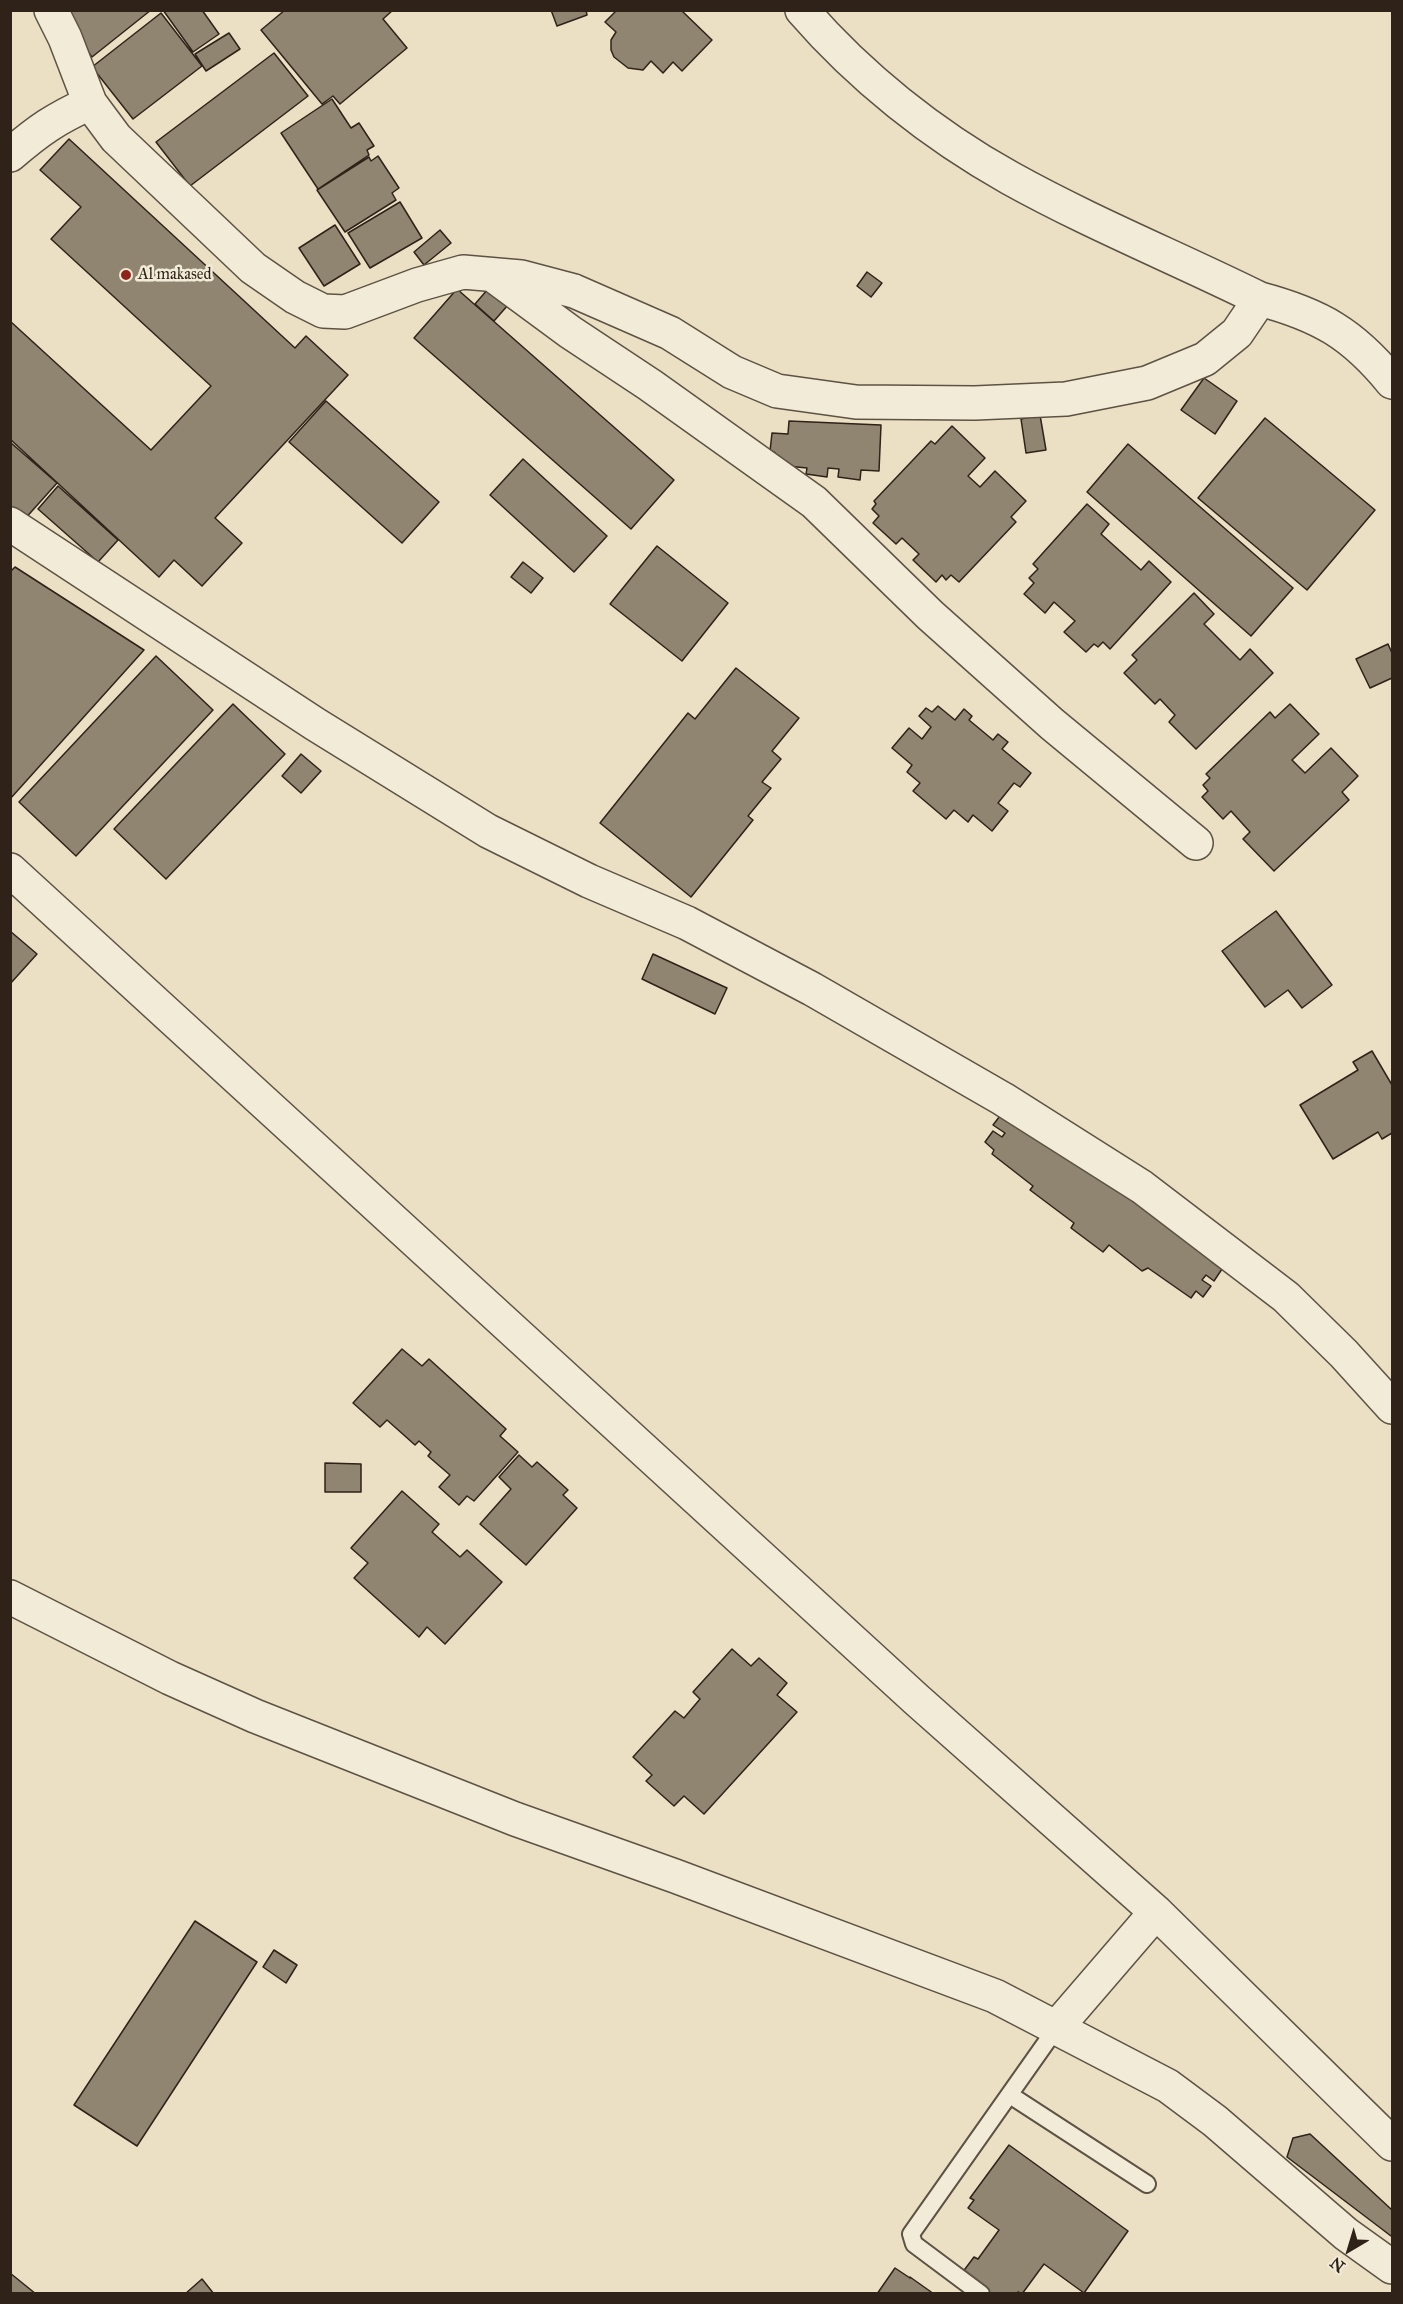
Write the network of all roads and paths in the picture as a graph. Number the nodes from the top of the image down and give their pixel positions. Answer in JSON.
{"nodes":[{"id":1,"x":51,"y":10,"type":"edge"},
{"id":2,"x":802,"y":10,"type":"edge"},
{"id":3,"x":90,"y":103,"type":"junction"},
{"id":4,"x":10,"y":155,"type":"edge"},
{"id":5,"x":493,"y":275,"type":"junction"},
{"id":6,"x":1260,"y":299,"type":"junction"},
{"id":7,"x":1392,"y":382,"type":"edge"},
{"id":8,"x":10,"y":524,"type":"edge"},
{"id":9,"x":1196,"y":843,"type":"dead end"},
{"id":10,"x":10,"y":870,"type":"edge"},
{"id":11,"x":1392,"y":1407,"type":"edge"},
{"id":12,"x":10,"y":1597,"type":"edge"},
{"id":13,"x":1156,"y":1912,"type":"junction"},
{"id":14,"x":1057,"y":2027,"type":"junction"},
{"id":15,"x":1010,"y":2095,"type":"junction"},
{"id":16,"x":1392,"y":2144,"type":"edge"},
{"id":17,"x":1147,"y":2184,"type":"dead end"},
{"id":18,"x":1392,"y":2267,"type":"edge"},
{"id":19,"x":981,"y":2294,"type":"edge"}],
"edges":[{"from":1,"to":3,"type":"street"},
{"from":2,"to":6,"type":"street"},
{"from":3,"to":4,"type":"street"},
{"from":3,"to":5,"type":"street"},
{"from":5,"to":6,"type":"street"},
{"from":5,"to":9,"type":"street"},
{"from":6,"to":7,"type":"street"},
{"from":8,"to":11,"type":"street"},
{"from":10,"to":13,"type":"street"},
{"from":12,"to":14,"type":"street"},
{"from":13,"to":14,"type":"street"},
{"from":13,"to":16,"type":"street"},
{"from":14,"to":15,"type":"lane"},
{"from":14,"to":18,"type":"street"},
{"from":15,"to":17,"type":"lane"},
{"from":15,"to":19,"type":"lane"}]}
